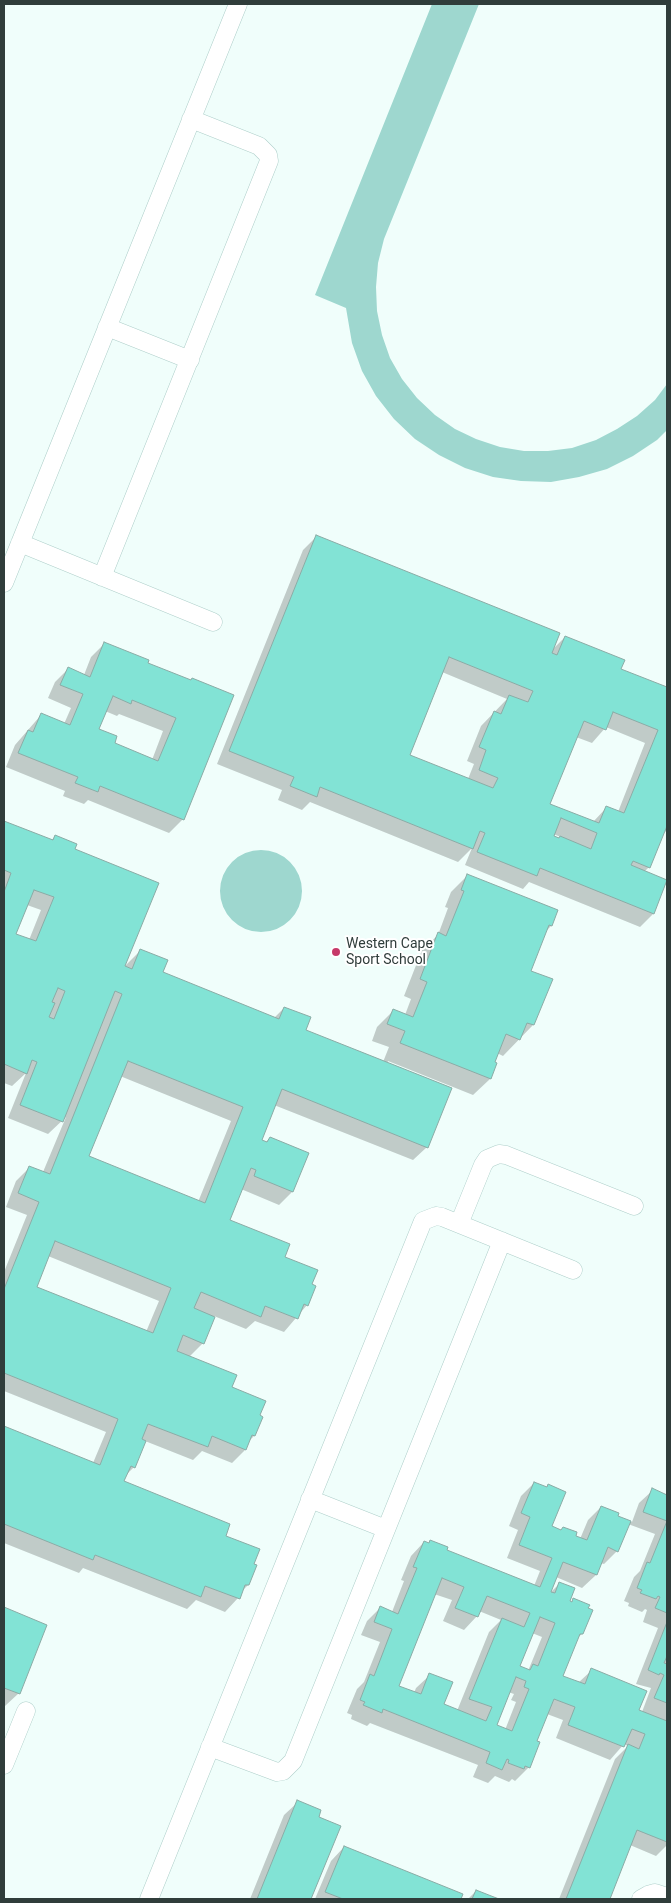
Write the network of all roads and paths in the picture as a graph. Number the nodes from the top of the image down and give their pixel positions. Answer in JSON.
{"nodes":[{"id":1,"x":238,"y":4,"type":"edge"},
{"id":2,"x":191,"y":119,"type":"junction"},
{"id":3,"x":107,"y":327,"type":"junction"},
{"id":4,"x":190,"y":360,"type":"junction"},
{"id":5,"x":20,"y":543,"type":"junction"},
{"id":6,"x":102,"y":577,"type":"junction"},
{"id":7,"x":4,"y":583,"type":"edge"},
{"id":8,"x":213,"y":622,"type":"dead end"},
{"id":9,"x":634,"y":1206,"type":"dead end"},
{"id":10,"x":459,"y":1224,"type":"junction"},
{"id":11,"x":502,"y":1241,"type":"junction"},
{"id":12,"x":573,"y":1270,"type":"dead end"},
{"id":13,"x":310,"y":1499,"type":"junction"},
{"id":14,"x":386,"y":1529,"type":"junction"},
{"id":15,"x":26,"y":1711,"type":"dead end"},
{"id":16,"x":210,"y":1747,"type":"junction"},
{"id":17,"x":4,"y":1765,"type":"edge"},
{"id":18,"x":667,"y":1897,"type":"edge"},
{"id":19,"x":149,"y":1899,"type":"edge"},
{"id":20,"x":642,"y":1899,"type":"edge"}],
"edges":[{"from":1,"to":2,"type":"lane"},
{"from":2,"to":3,"type":"lane"},
{"from":2,"to":4,"type":"lane"},
{"from":3,"to":4,"type":"lane"},
{"from":3,"to":5,"type":"lane"},
{"from":4,"to":6,"type":"lane"},
{"from":5,"to":6,"type":"lane"},
{"from":5,"to":7,"type":"lane"},
{"from":6,"to":8,"type":"lane"},
{"from":9,"to":10,"type":"lane"},
{"from":10,"to":11,"type":"lane"},
{"from":10,"to":13,"type":"lane"},
{"from":11,"to":12,"type":"lane"},
{"from":11,"to":14,"type":"lane"},
{"from":13,"to":14,"type":"lane"},
{"from":13,"to":16,"type":"lane"},
{"from":14,"to":16,"type":"lane"},
{"from":15,"to":17,"type":"lane"},
{"from":16,"to":19,"type":"lane"},
{"from":18,"to":20,"type":"lane"}]}
